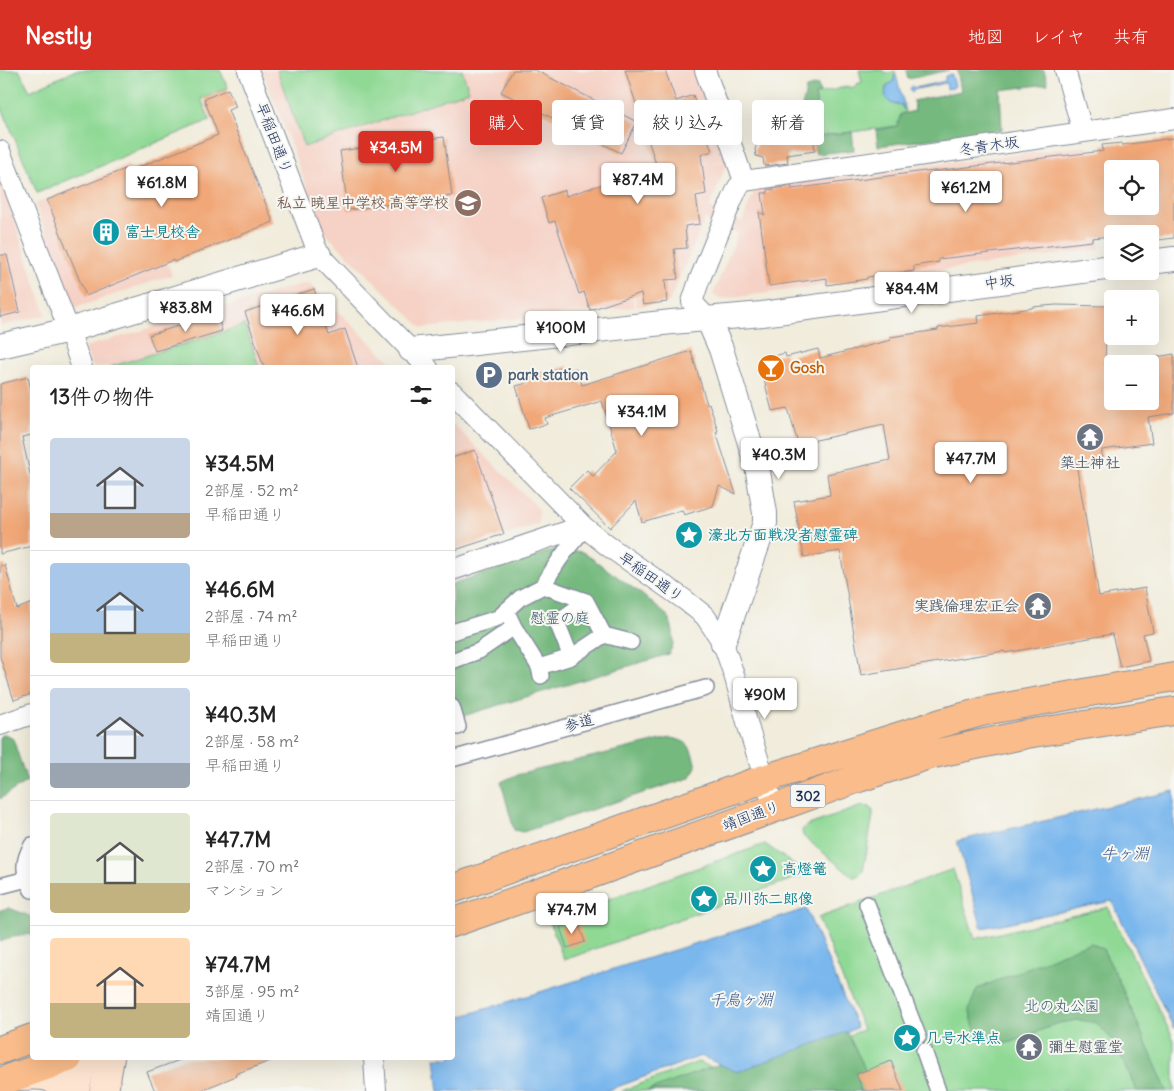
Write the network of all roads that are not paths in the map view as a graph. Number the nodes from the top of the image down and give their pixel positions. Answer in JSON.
{"nodes":[{"id":1,"x":248,"y":70,"type":"edge"},
{"id":2,"x":706,"y":70,"type":"edge"},
{"id":3,"x":1065,"y":70,"type":"edge"},
{"id":4,"x":1174,"y":119,"type":"edge"},
{"id":5,"x":1083,"y":132,"type":"junction"},
{"id":6,"x":0,"y":151,"type":"edge"},
{"id":7,"x":744,"y":181,"type":"junction"},
{"id":8,"x":319,"y":256,"type":"junction"},
{"id":9,"x":1174,"y":258,"type":"edge"},
{"id":10,"x":1159,"y":260,"type":"edge"},
{"id":11,"x":1104,"y":268,"type":"edge"},
{"id":12,"x":708,"y":319,"type":"junction"},
{"id":13,"x":69,"y":330,"type":"junction"},
{"id":14,"x":0,"y":346,"type":"edge"},
{"id":15,"x":411,"y":350,"type":"junction"},
{"id":16,"x":81,"y":365,"type":"edge"},
{"id":17,"x":425,"y":365,"type":"edge"},
{"id":18,"x":455,"y":395,"type":"edge"},
{"id":19,"x":585,"y":527,"type":"junction"},
{"id":20,"x":455,"y":569,"type":"edge"},
{"id":21,"x":543,"y":586,"type":"junction"},
{"id":22,"x":586,"y":601,"type":"junction"},
{"id":23,"x":506,"y":610,"type":"junction"},
{"id":24,"x":514,"y":627,"type":"junction"},
{"id":25,"x":455,"y":631,"type":"edge"},
{"id":26,"x":604,"y":635,"type":"junction"},
{"id":27,"x":631,"y":642,"type":"dead end"},
{"id":28,"x":723,"y":643,"type":"junction"},
{"id":29,"x":571,"y":657,"type":"junction"},
{"id":30,"x":455,"y":660,"type":"edge"},
{"id":31,"x":1174,"y":677,"type":"edge"},
{"id":32,"x":706,"y":688,"type":"dead end"},
{"id":33,"x":1174,"y":711,"type":"edge"},
{"id":34,"x":30,"y":715,"type":"edge"},
{"id":35,"x":455,"y":716,"type":"edge"},
{"id":36,"x":0,"y":725,"type":"edge"},
{"id":37,"x":458,"y":726,"type":"dead end"},
{"id":38,"x":455,"y":758,"type":"edge"},
{"id":39,"x":764,"y":779,"type":"junction"},
{"id":40,"x":774,"y":808,"type":"junction"},
{"id":41,"x":30,"y":848,"type":"edge"},
{"id":42,"x":30,"y":884,"type":"edge"},
{"id":43,"x":0,"y":886,"type":"edge"},
{"id":44,"x":455,"y":888,"type":"edge"},
{"id":45,"x":867,"y":904,"type":"dead end"},
{"id":46,"x":455,"y":921,"type":"edge"},
{"id":47,"x":918,"y":1036,"type":"dead end"},
{"id":48,"x":30,"y":1039,"type":"edge"},
{"id":49,"x":0,"y":1050,"type":"edge"},
{"id":50,"x":924,"y":1051,"type":"dead end"},
{"id":51,"x":62,"y":1060,"type":"edge"},
{"id":52,"x":82,"y":1060,"type":"edge"},
{"id":53,"x":110,"y":1060,"type":"edge"},
{"id":54,"x":374,"y":1060,"type":"edge"},
{"id":55,"x":8,"y":1079,"type":"edge"},
{"id":56,"x":65,"y":1091,"type":"edge"},
{"id":57,"x":75,"y":1091,"type":"edge"},
{"id":58,"x":104,"y":1091,"type":"edge"},
{"id":59,"x":376,"y":1091,"type":"edge"},
{"id":60,"x":938,"y":1091,"type":"edge"}],
"edges":[{"from":1,"to":8,"type":"street","name":"早稲田通り"},
{"from":2,"to":7,"type":"street"},
{"from":3,"to":5,"type":"street"},
{"from":4,"to":5,"type":"street","name":"冬青木坂"},
{"from":5,"to":7,"type":"street","name":"冬青木坂"},
{"from":6,"to":13,"type":"street"},
{"from":7,"to":12,"type":"street"},
{"from":8,"to":13,"type":"street"},
{"from":8,"to":15,"type":"street","name":"早稲田通り"},
{"from":9,"to":10,"type":"street"},
{"from":11,"to":12,"type":"street","name":"中坂"},
{"from":12,"to":15,"type":"street","name":"中坂"},
{"from":12,"to":28,"type":"street"},
{"from":13,"to":14,"type":"street"},
{"from":13,"to":16,"type":"street"},
{"from":15,"to":17,"type":"street","name":"早稲田通り"},
{"from":18,"to":19,"type":"street","name":"早稲田通り"},
{"from":19,"to":20,"type":"street"},
{"from":19,"to":21,"type":"street"},
{"from":19,"to":28,"type":"street","name":"早稲田通り"},
{"from":21,"to":22,"type":"street"},
{"from":21,"to":23,"type":"street"},
{"from":22,"to":26,"type":"street"},
{"from":22,"to":29,"type":"street"},
{"from":23,"to":24,"type":"street"},
{"from":23,"to":25,"type":"street"},
{"from":24,"to":29,"type":"street"},
{"from":24,"to":30,"type":"street"},
{"from":26,"to":27,"type":"street"},
{"from":26,"to":29,"type":"street"},
{"from":28,"to":39,"type":"street","name":"早稲田通り"},
{"from":31,"to":39,"type":"main road","name":"靖国通り","number":"302"},
{"from":32,"to":38,"type":"street","name":"参道"},
{"from":33,"to":40,"type":"main road","name":"靖国通り","number":"302"},
{"from":34,"to":36,"type":"street"},
{"from":35,"to":37,"type":"street"},
{"from":39,"to":40,"type":"street","name":"早稲田通り"},
{"from":39,"to":44,"type":"main road","name":"靖国通り","number":"302"},
{"from":40,"to":46,"type":"main road","name":"靖国通り","number":"302"},
{"from":41,"to":42,"type":"street"},
{"from":42,"to":43,"type":"street"},
{"from":45,"to":47,"type":"street"},
{"from":48,"to":49,"type":"main road"},
{"from":50,"to":60,"type":"street"},
{"from":51,"to":55,"type":"main road"},
{"from":52,"to":57,"type":"main road"},
{"from":53,"to":58,"type":"main road"},
{"from":54,"to":59,"type":"street"},
{"from":55,"to":56,"type":"main road"}]}
